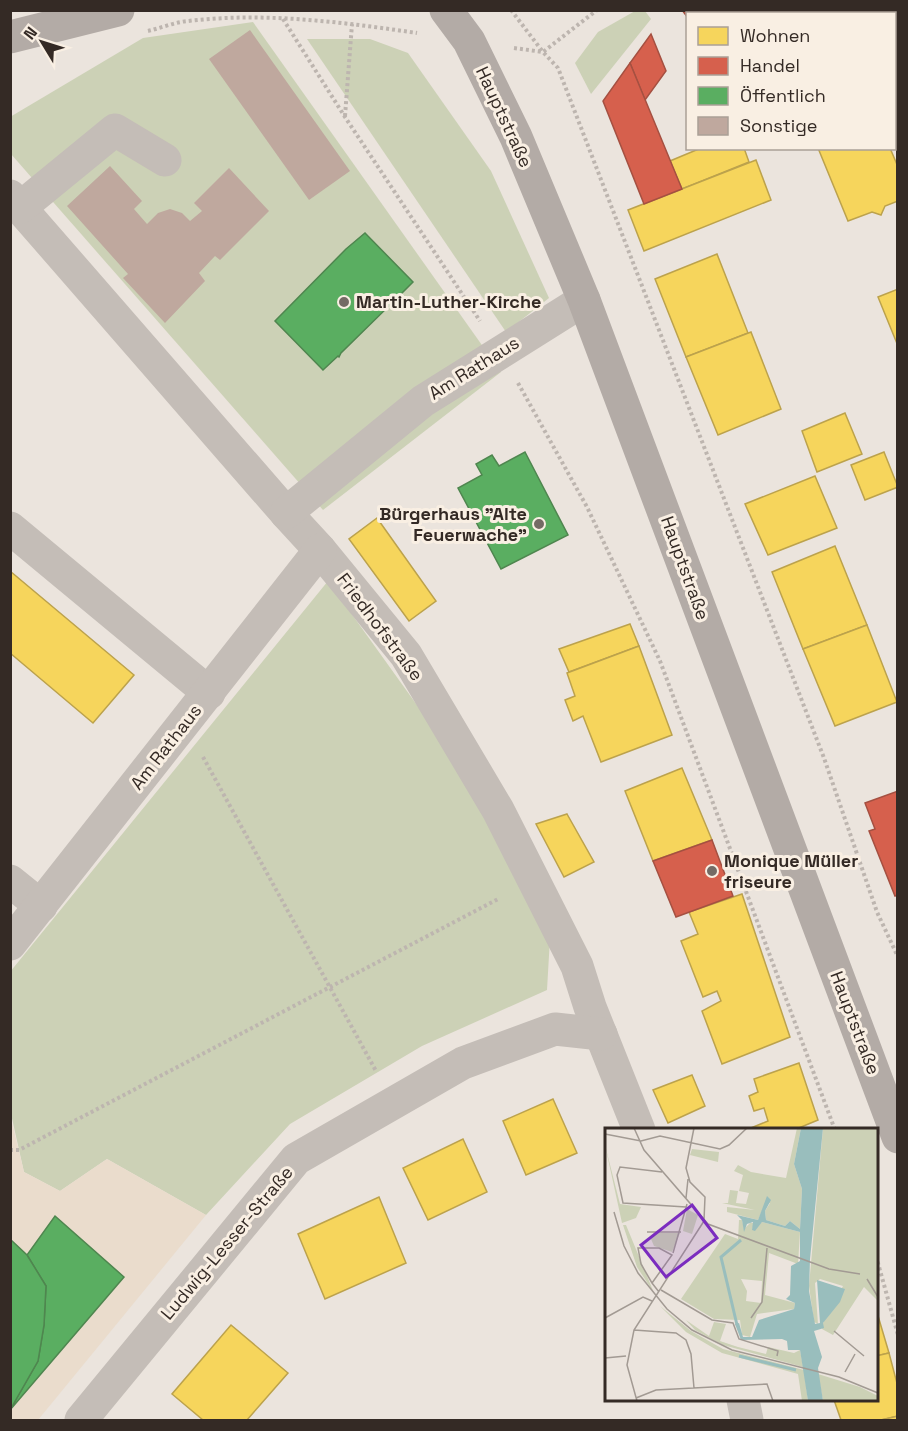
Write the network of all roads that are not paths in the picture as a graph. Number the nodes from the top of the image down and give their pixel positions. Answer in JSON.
{"nodes":[{"id":1,"x":118,"y":10,"type":"edge"},
{"id":2,"x":446,"y":10,"type":"edge"},
{"id":3,"x":53,"y":19,"type":"edge"},
{"id":4,"x":10,"y":37,"type":"edge"},
{"id":5,"x":165,"y":160,"type":"dead end"},
{"id":6,"x":16,"y":201,"type":"edge"},
{"id":7,"x":584,"y":300,"type":"junction"},
{"id":8,"x":286,"y":513,"type":"junction"},
{"id":9,"x":10,"y":528,"type":"edge"},
{"id":10,"x":320,"y":550,"type":"junction"},
{"id":11,"x":209,"y":693,"type":"junction"},
{"id":12,"x":10,"y":881,"type":"edge"},
{"id":13,"x":40,"y":906,"type":"junction"},
{"id":14,"x":10,"y":944,"type":"edge"},
{"id":15,"x":601,"y":1034,"type":"junction"},
{"id":16,"x":638,"y":1128,"type":"edge"},
{"id":17,"x":897,"y":1137,"type":"edge"},
{"id":18,"x":742,"y":1401,"type":"edge"},
{"id":19,"x":81,"y":1420,"type":"edge"},
{"id":20,"x":747,"y":1420,"type":"edge"}],
"edges":[{"from":1,"to":3,"type":"main road"},
{"from":2,"to":7,"type":"main road","name":"Hauptstraße"},
{"from":3,"to":4,"type":"main road"},
{"from":5,"to":6,"type":"street"},
{"from":6,"to":8,"type":"street","name":"Friedhofstraße"},
{"from":7,"to":8,"type":"street","name":"Am Rathaus"},
{"from":7,"to":17,"type":"main road","name":"Hauptstraße"},
{"from":8,"to":10,"type":"street","name":"Friedhofstraße"},
{"from":9,"to":11,"type":"street"},
{"from":10,"to":11,"type":"street","name":"Am Rathaus"},
{"from":10,"to":15,"type":"street","name":"Friedhofstraße"},
{"from":11,"to":13,"type":"street","name":"Am Rathaus"},
{"from":12,"to":13,"type":"street"},
{"from":13,"to":14,"type":"street","name":"Am Rathaus"},
{"from":15,"to":16,"type":"street","name":"Friedhofstraße"},
{"from":15,"to":19,"type":"street","name":"Ludwig-Lesser-Straße"},
{"from":18,"to":20,"type":"street"}]}
